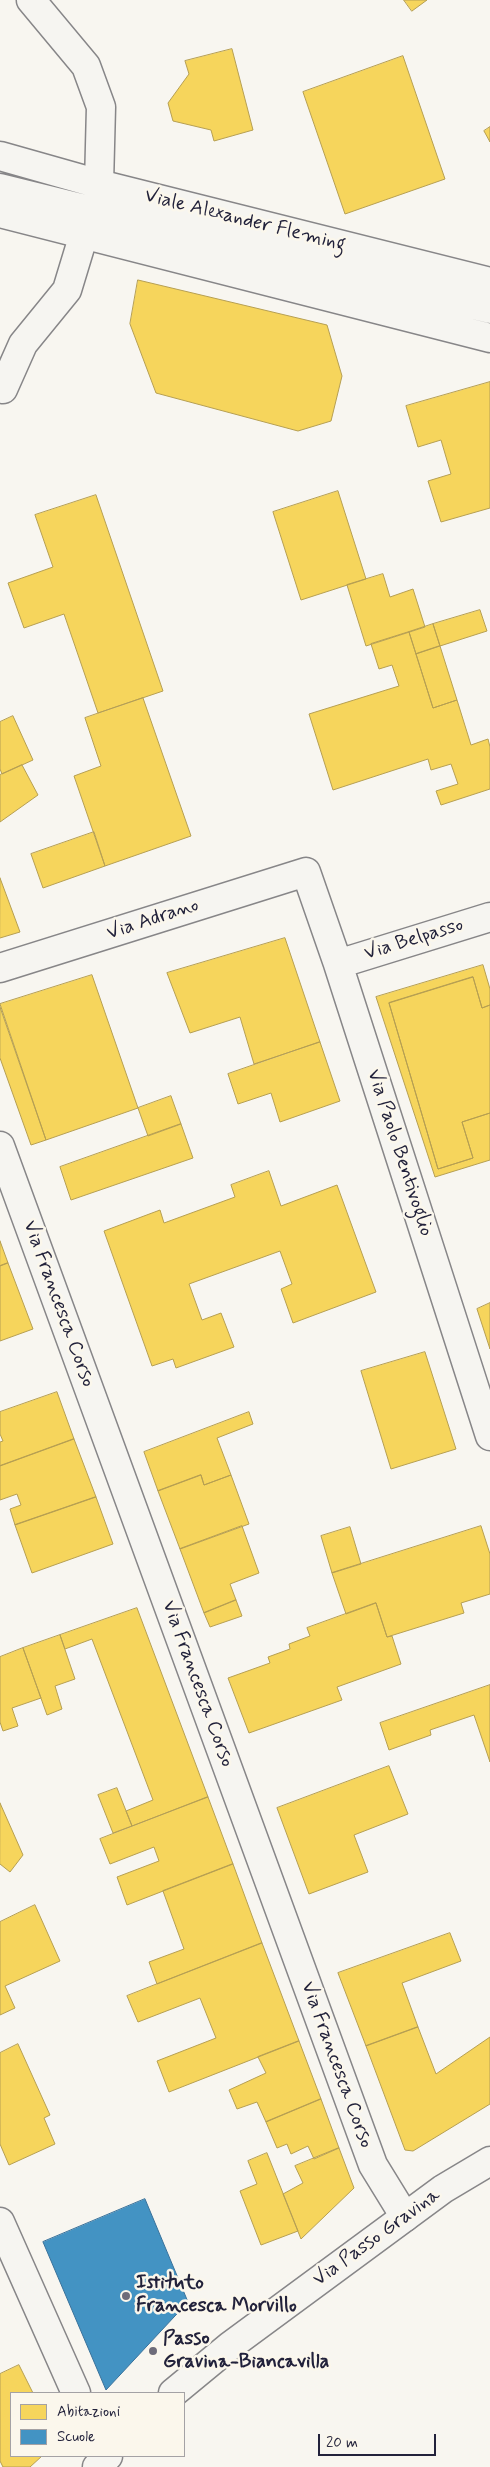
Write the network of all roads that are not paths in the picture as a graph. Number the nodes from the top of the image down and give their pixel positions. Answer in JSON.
{"nodes":[{"id":1,"x":31,"y":0,"type":"edge"},
{"id":2,"x":0,"y":156,"type":"edge"},
{"id":3,"x":99,"y":184,"type":"junction"},
{"id":4,"x":0,"y":188,"type":"edge"},
{"id":5,"x":0,"y":213,"type":"edge"},
{"id":6,"x":84,"y":234,"type":"junction"},
{"id":7,"x":490,"y":282,"type":"edge"},
{"id":8,"x":490,"y":309,"type":"edge"},
{"id":9,"x":490,"y":338,"type":"edge"},
{"id":10,"x":3,"y":389,"type":"dead end"},
{"id":11,"x":306,"y":872,"type":"joint"},
{"id":12,"x":490,"y":917,"type":"edge"},
{"id":13,"x":338,"y":964,"type":"junction"},
{"id":14,"x":0,"y":968,"type":"edge"},
{"id":15,"x":0,"y":1146,"type":"edge"},
{"id":16,"x":490,"y":1436,"type":"edge"},
{"id":17,"x":490,"y":2161,"type":"edge"},
{"id":18,"x":405,"y":2217,"type":"junction"},
{"id":19,"x":0,"y":2222,"type":"edge"},
{"id":20,"x":76,"y":2392,"type":"edge"},
{"id":21,"x":174,"y":2392,"type":"edge"}],
"edges":[{"from":1,"to":3,"type":"street"},
{"from":2,"to":3,"type":"street","name":"Viale Alexander Fleming"},
{"from":3,"to":7,"type":"street","name":"Viale Alexander Fleming"},
{"from":4,"to":8,"type":"street"},
{"from":5,"to":6,"type":"street"},
{"from":6,"to":9,"type":"street"},
{"from":6,"to":10,"type":"street"},
{"from":11,"to":13,"type":"street","name":"Via Paolo Bentivoglio"},
{"from":11,"to":14,"type":"street","name":"Via Adrano"},
{"from":12,"to":13,"type":"street","name":"Via Belpasso"},
{"from":13,"to":16,"type":"street","name":"Via Paolo Bentivoglio"},
{"from":15,"to":18,"type":"street","name":"Via Francesca Corso"},
{"from":17,"to":18,"type":"street","name":"Via Passo Gravina"},
{"from":18,"to":21,"type":"street","name":"Via Passo Gravina"},
{"from":19,"to":20,"type":"street"}]}
